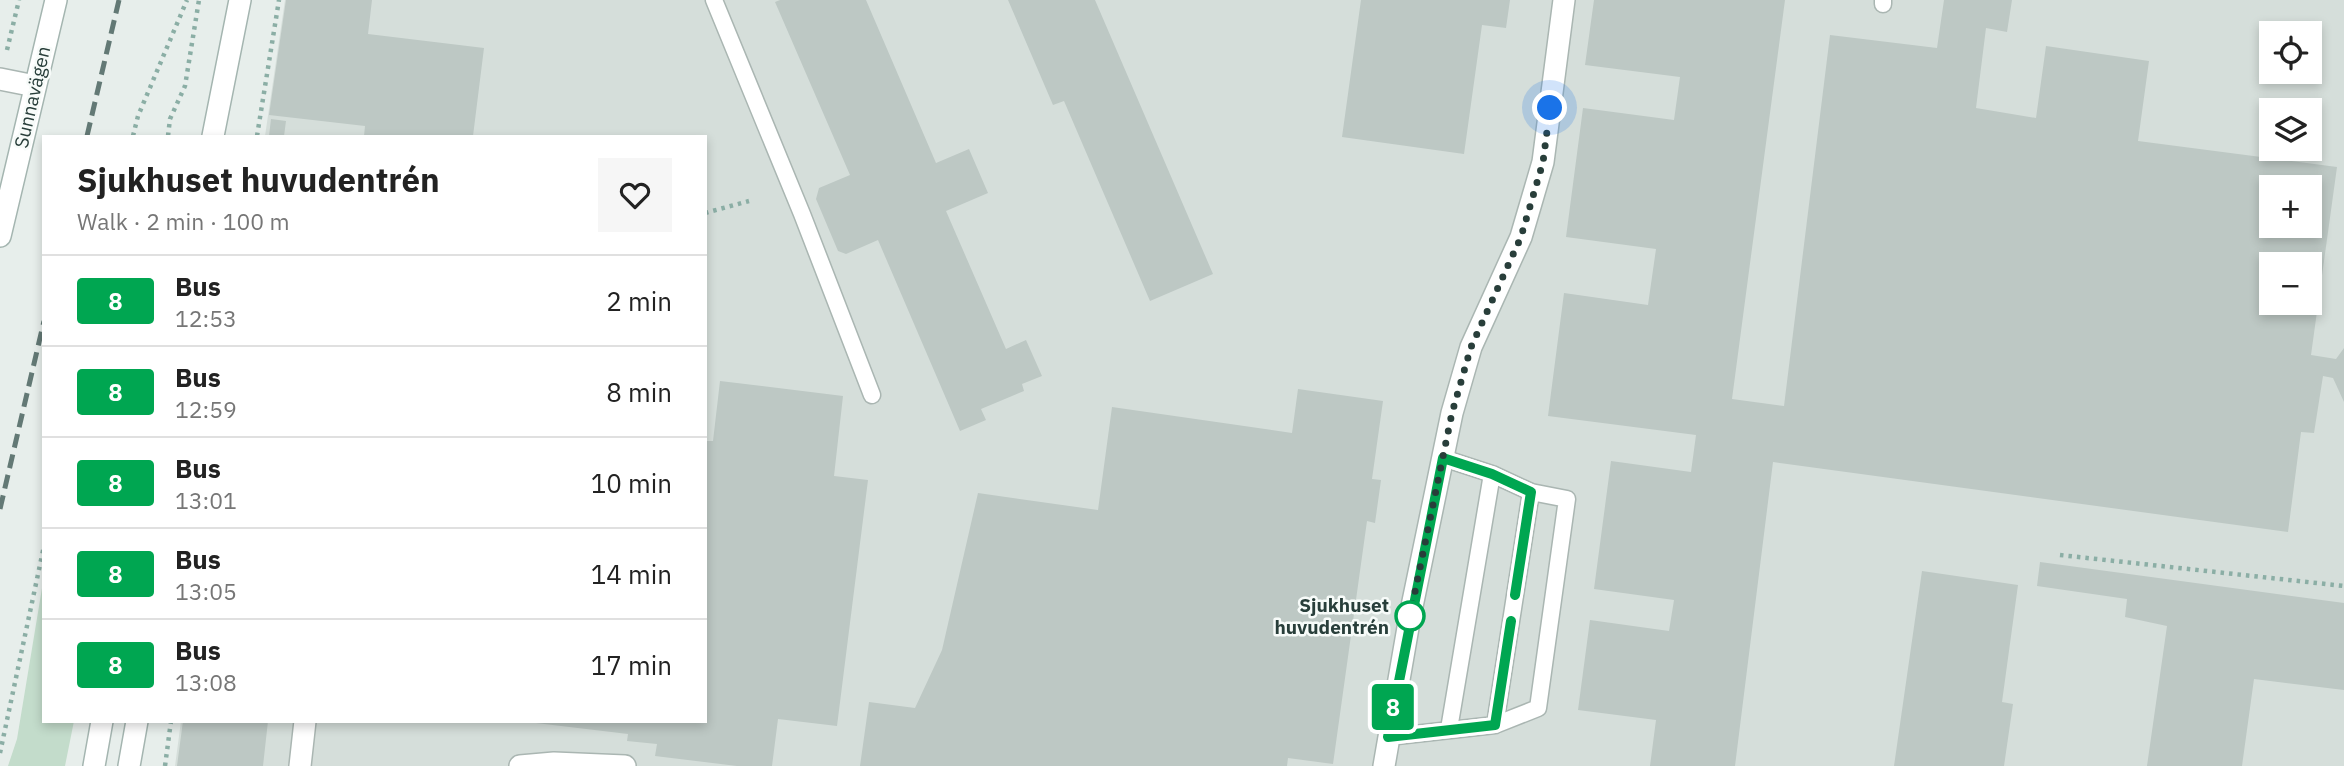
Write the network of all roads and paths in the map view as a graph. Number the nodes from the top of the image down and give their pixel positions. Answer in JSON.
{"nodes":[{"id":1,"x":19,"y":0,"type":"edge"},
{"id":2,"x":55,"y":0,"type":"edge"},
{"id":3,"x":187,"y":0,"type":"edge"},
{"id":4,"x":199,"y":0,"type":"edge"},
{"id":5,"x":240,"y":0,"type":"edge"},
{"id":6,"x":279,"y":0,"type":"edge"},
{"id":7,"x":714,"y":0,"type":"edge"},
{"id":8,"x":1564,"y":0,"type":"edge"},
{"id":9,"x":0,"y":79,"type":"edge"},
{"id":10,"x":35,"y":86,"type":"junction"},
{"id":11,"x":134,"y":135,"type":"edge"},
{"id":12,"x":167,"y":135,"type":"edge"},
{"id":13,"x":213,"y":135,"type":"edge"},
{"id":14,"x":257,"y":135,"type":"edge"},
{"id":15,"x":749,"y":201,"type":"dead end"},
{"id":16,"x":707,"y":213,"type":"edge"},
{"id":17,"x":0,"y":236,"type":"edge"},
{"id":18,"x":872,"y":395,"type":"dead end"},
{"id":19,"x":1443,"y":458,"type":"junction"},
{"id":20,"x":1492,"y":474,"type":"junction"},
{"id":21,"x":1531,"y":492,"type":"junction"},
{"id":22,"x":42,"y":555,"type":"edge"},
{"id":23,"x":2060,"y":555,"type":"dead end"},
{"id":24,"x":2344,"y":586,"type":"edge"},
{"id":25,"x":102,"y":723,"type":"edge"},
{"id":26,"x":171,"y":723,"type":"edge"},
{"id":27,"x":305,"y":723,"type":"edge"},
{"id":28,"x":1495,"y":725,"type":"junction"},
{"id":29,"x":136,"y":727,"type":"edge"},
{"id":30,"x":1449,"y":729,"type":"junction"},
{"id":31,"x":1388,"y":737,"type":"junction"},
{"id":32,"x":0,"y":753,"type":"edge"},
{"id":33,"x":94,"y":765,"type":"edge"},
{"id":34,"x":129,"y":766,"type":"edge"},
{"id":35,"x":165,"y":766,"type":"edge"},
{"id":36,"x":300,"y":766,"type":"edge"},
{"id":37,"x":520,"y":766,"type":"edge"},
{"id":38,"x":625,"y":766,"type":"edge"},
{"id":39,"x":1384,"y":766,"type":"edge"}],
"edges":[{"from":1,"to":9,"type":"path"},
{"from":2,"to":10,"type":"street","name":"Sunnavägen"},
{"from":3,"to":11,"type":"path"},
{"from":4,"to":12,"type":"path"},
{"from":5,"to":13,"type":"street"},
{"from":6,"to":14,"type":"path"},
{"from":7,"to":18,"type":"lane"},
{"from":8,"to":19,"type":"street"},
{"from":9,"to":10,"type":"street"},
{"from":10,"to":17,"type":"street","name":"Sunnavägen"},
{"from":15,"to":16,"type":"path"},
{"from":19,"to":20,"type":"lane"},
{"from":19,"to":31,"type":"street"},
{"from":20,"to":21,"type":"lane"},
{"from":20,"to":30,"type":"lane"},
{"from":21,"to":28,"type":"lane"},
{"from":21,"to":28,"type":"lane"},
{"from":22,"to":32,"type":"path"},
{"from":23,"to":24,"type":"path"},
{"from":25,"to":33,"type":"street"},
{"from":26,"to":35,"type":"path"},
{"from":27,"to":36,"type":"street"},
{"from":28,"to":30,"type":"lane"},
{"from":29,"to":34,"type":"street"},
{"from":30,"to":31,"type":"lane"},
{"from":31,"to":39,"type":"street"},
{"from":37,"to":38,"type":"street"}]}
